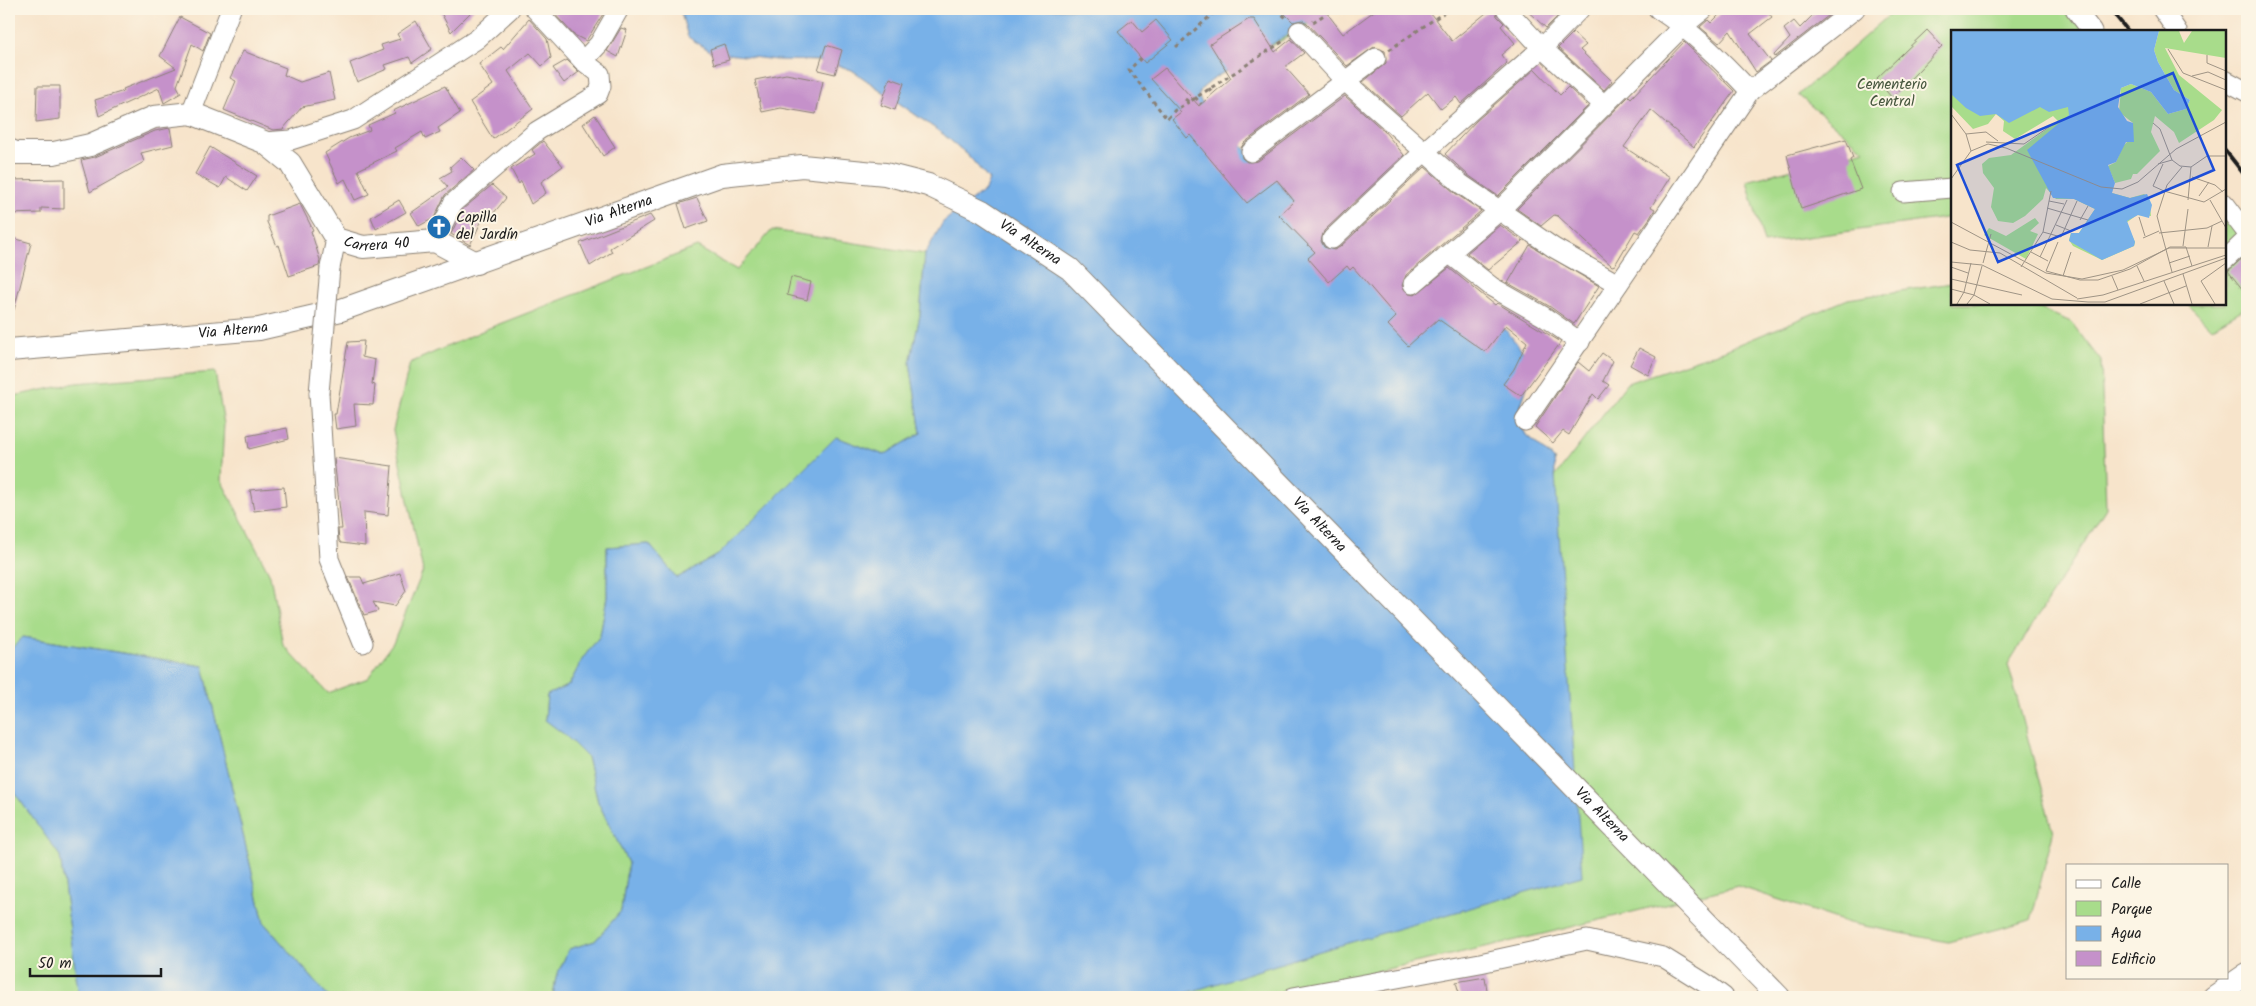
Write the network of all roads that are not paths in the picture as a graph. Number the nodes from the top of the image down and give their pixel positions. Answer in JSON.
{"nodes":[{"id":1,"x":510,"y":9,"type":"edge"},
{"id":2,"x":535,"y":9,"type":"edge"},
{"id":3,"x":619,"y":9,"type":"edge"},
{"id":4,"x":1506,"y":9,"type":"edge"},
{"id":5,"x":1580,"y":9,"type":"edge"},
{"id":6,"x":1658,"y":9,"type":"edge"},
{"id":7,"x":1704,"y":9,"type":"edge"},
{"id":8,"x":1855,"y":9,"type":"edge"},
{"id":9,"x":2075,"y":9,"type":"edge"},
{"id":10,"x":2162,"y":9,"type":"edge"},
{"id":11,"x":225,"y":11,"type":"edge"},
{"id":12,"x":1683,"y":26,"type":"junction"},
{"id":13,"x":2091,"y":30,"type":"edge"},
{"id":14,"x":2176,"y":30,"type":"edge"},
{"id":15,"x":1299,"y":32,"type":"road end"},
{"id":16,"x":1542,"y":48,"type":"junction"},
{"id":17,"x":1376,"y":58,"type":"road end"},
{"id":18,"x":582,"y":61,"type":"junction"},
{"id":19,"x":2226,"y":81,"type":"edge"},
{"id":20,"x":1346,"y":82,"type":"junction"},
{"id":21,"x":1750,"y":91,"type":"junction"},
{"id":22,"x":2247,"y":92,"type":"edge"},
{"id":23,"x":1604,"y":105,"type":"junction"},
{"id":24,"x":191,"y":113,"type":"junction"},
{"id":25,"x":264,"y":142,"type":"junction"},
{"id":26,"x":9,"y":150,"type":"edge"},
{"id":27,"x":1425,"y":151,"type":"junction"},
{"id":28,"x":1251,"y":152,"type":"dead end"},
{"id":29,"x":1951,"y":188,"type":"edge"},
{"id":30,"x":1903,"y":192,"type":"dead end"},
{"id":31,"x":2226,"y":205,"type":"edge"},
{"id":32,"x":1500,"y":211,"type":"junction"},
{"id":33,"x":2247,"y":233,"type":"edge"},
{"id":34,"x":336,"y":238,"type":"junction"},
{"id":35,"x":1332,"y":238,"type":"dead end"},
{"id":36,"x":2247,"y":239,"type":"edge"},
{"id":37,"x":435,"y":241,"type":"junction"},
{"id":38,"x":1450,"y":254,"type":"junction"},
{"id":39,"x":2226,"y":259,"type":"edge"},
{"id":40,"x":476,"y":263,"type":"junction"},
{"id":41,"x":1414,"y":284,"type":"dead end"},
{"id":42,"x":1618,"y":284,"type":"junction"},
{"id":43,"x":1580,"y":342,"type":"junction"},
{"id":44,"x":9,"y":350,"type":"edge"},
{"id":45,"x":1525,"y":421,"type":"dead end"},
{"id":46,"x":363,"y":643,"type":"dead end"},
{"id":47,"x":2246,"y":977,"type":"edge"},
{"id":48,"x":1293,"y":997,"type":"edge"},
{"id":49,"x":1724,"y":997,"type":"edge"},
{"id":50,"x":1779,"y":997,"type":"edge"},
{"id":51,"x":2214,"y":997,"type":"edge"}],
"edges":[{"from":1,"to":25,"type":"street"},
{"from":2,"to":18,"type":"street"},
{"from":3,"to":18,"type":"street"},
{"from":4,"to":16,"type":"street"},
{"from":5,"to":16,"type":"street"},
{"from":6,"to":12,"type":"street"},
{"from":7,"to":12,"type":"street"},
{"from":8,"to":21,"type":"street"},
{"from":9,"to":13,"type":"street"},
{"from":10,"to":14,"type":"street"},
{"from":11,"to":24,"type":"street"},
{"from":12,"to":21,"type":"street"},
{"from":12,"to":23,"type":"street"},
{"from":15,"to":20,"type":"street"},
{"from":16,"to":23,"type":"street"},
{"from":16,"to":27,"type":"street"},
{"from":17,"to":20,"type":"street"},
{"from":18,"to":37,"type":"street"},
{"from":19,"to":22,"type":"street"},
{"from":20,"to":27,"type":"street"},
{"from":20,"to":28,"type":"street"},
{"from":21,"to":42,"type":"street"},
{"from":23,"to":32,"type":"street"},
{"from":24,"to":25,"type":"main road","name":"Carrera 40"},
{"from":24,"to":26,"type":"main road"},
{"from":25,"to":34,"type":"main road","name":"Carrera 40"},
{"from":27,"to":32,"type":"street"},
{"from":27,"to":35,"type":"street"},
{"from":29,"to":30,"type":"street"},
{"from":31,"to":33,"type":"street"},
{"from":32,"to":38,"type":"street"},
{"from":32,"to":42,"type":"street"},
{"from":34,"to":37,"type":"main road","name":"Carrera 40"},
{"from":34,"to":46,"type":"street","bridge":true},
{"from":36,"to":39,"type":"street"},
{"from":37,"to":40,"type":"main road"},
{"from":38,"to":41,"type":"street"},
{"from":38,"to":43,"type":"street"},
{"from":40,"to":44,"type":"main road","name":"Via Alterna"},
{"from":40,"to":50,"type":"main road","name":"Via Alterna"},
{"from":42,"to":43,"type":"street"},
{"from":43,"to":45,"type":"street"},
{"from":47,"to":51,"type":"main road"},
{"from":48,"to":49,"type":"street"}]}
